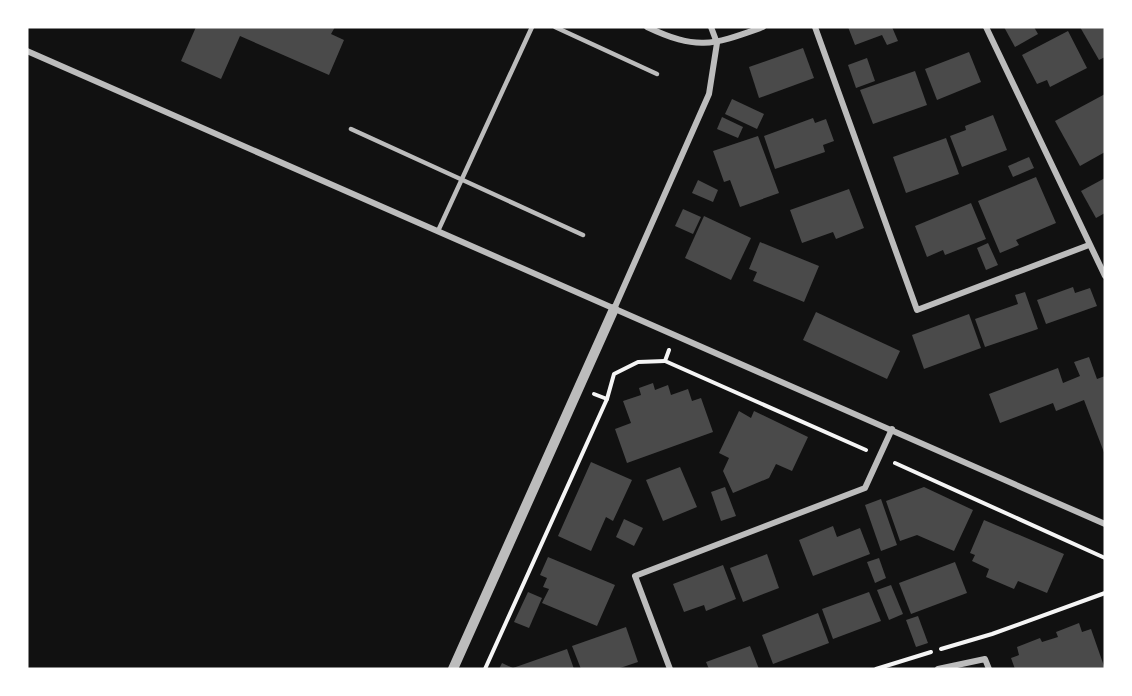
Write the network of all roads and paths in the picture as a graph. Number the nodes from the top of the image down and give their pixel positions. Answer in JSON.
{"nodes":[{"id":1,"x":532,"y":27,"type":"edge"},
{"id":2,"x":555,"y":27,"type":"edge"},
{"id":3,"x":647,"y":27,"type":"edge"},
{"id":4,"x":711,"y":27,"type":"edge"},
{"id":5,"x":764,"y":27,"type":"edge"},
{"id":6,"x":815,"y":27,"type":"edge"},
{"id":7,"x":986,"y":27,"type":"edge"},
{"id":8,"x":717,"y":43,"type":"junction"},
{"id":9,"x":27,"y":51,"type":"edge"},
{"id":10,"x":657,"y":74,"type":"dead end"},
{"id":11,"x":351,"y":129,"type":"dead end"},
{"id":12,"x":462,"y":180,"type":"junction"},
{"id":13,"x":438,"y":231,"type":"junction"},
{"id":14,"x":583,"y":235,"type":"dead end"},
{"id":15,"x":1089,"y":245,"type":"junction"},
{"id":16,"x":1105,"y":276,"type":"edge"},
{"id":17,"x":614,"y":309,"type":"junction"},
{"id":18,"x":665,"y":361,"type":"dead end"},
{"id":19,"x":578,"y":388,"type":"junction"},
{"id":20,"x":607,"y":399,"type":"junction"},
{"id":21,"x":892,"y":429,"type":"junction"},
{"id":22,"x":1105,"y":524,"type":"edge"},
{"id":23,"x":1105,"y":593,"type":"edge"},
{"id":24,"x":453,"y":669,"type":"edge"},
{"id":25,"x":485,"y":669,"type":"edge"},
{"id":26,"x":670,"y":669,"type":"edge"},
{"id":27,"x":876,"y":669,"type":"edge"},
{"id":28,"x":938,"y":669,"type":"edge"},
{"id":29,"x":988,"y":669,"type":"edge"}],
"edges":[{"from":1,"to":12,"type":"lane"},
{"from":2,"to":10,"type":"lane"},
{"from":3,"to":8,"type":"street"},
{"from":4,"to":8,"type":"street"},
{"from":5,"to":8,"type":"street"},
{"from":6,"to":15,"type":"street"},
{"from":7,"to":15,"type":"street"},
{"from":8,"to":17,"type":"street"},
{"from":9,"to":13,"type":"street"},
{"from":11,"to":12,"type":"lane"},
{"from":12,"to":13,"type":"lane"},
{"from":12,"to":14,"type":"lane"},
{"from":13,"to":17,"type":"street"},
{"from":15,"to":16,"type":"street"},
{"from":17,"to":19,"type":"street"},
{"from":17,"to":21,"type":"street"},
{"from":18,"to":20,"type":"path"},
{"from":19,"to":20,"type":"path"},
{"from":19,"to":24,"type":"street"},
{"from":20,"to":25,"type":"path"},
{"from":21,"to":22,"type":"street"},
{"from":21,"to":26,"type":"street"},
{"from":23,"to":27,"type":"path"},
{"from":28,"to":29,"type":"street"}]}
